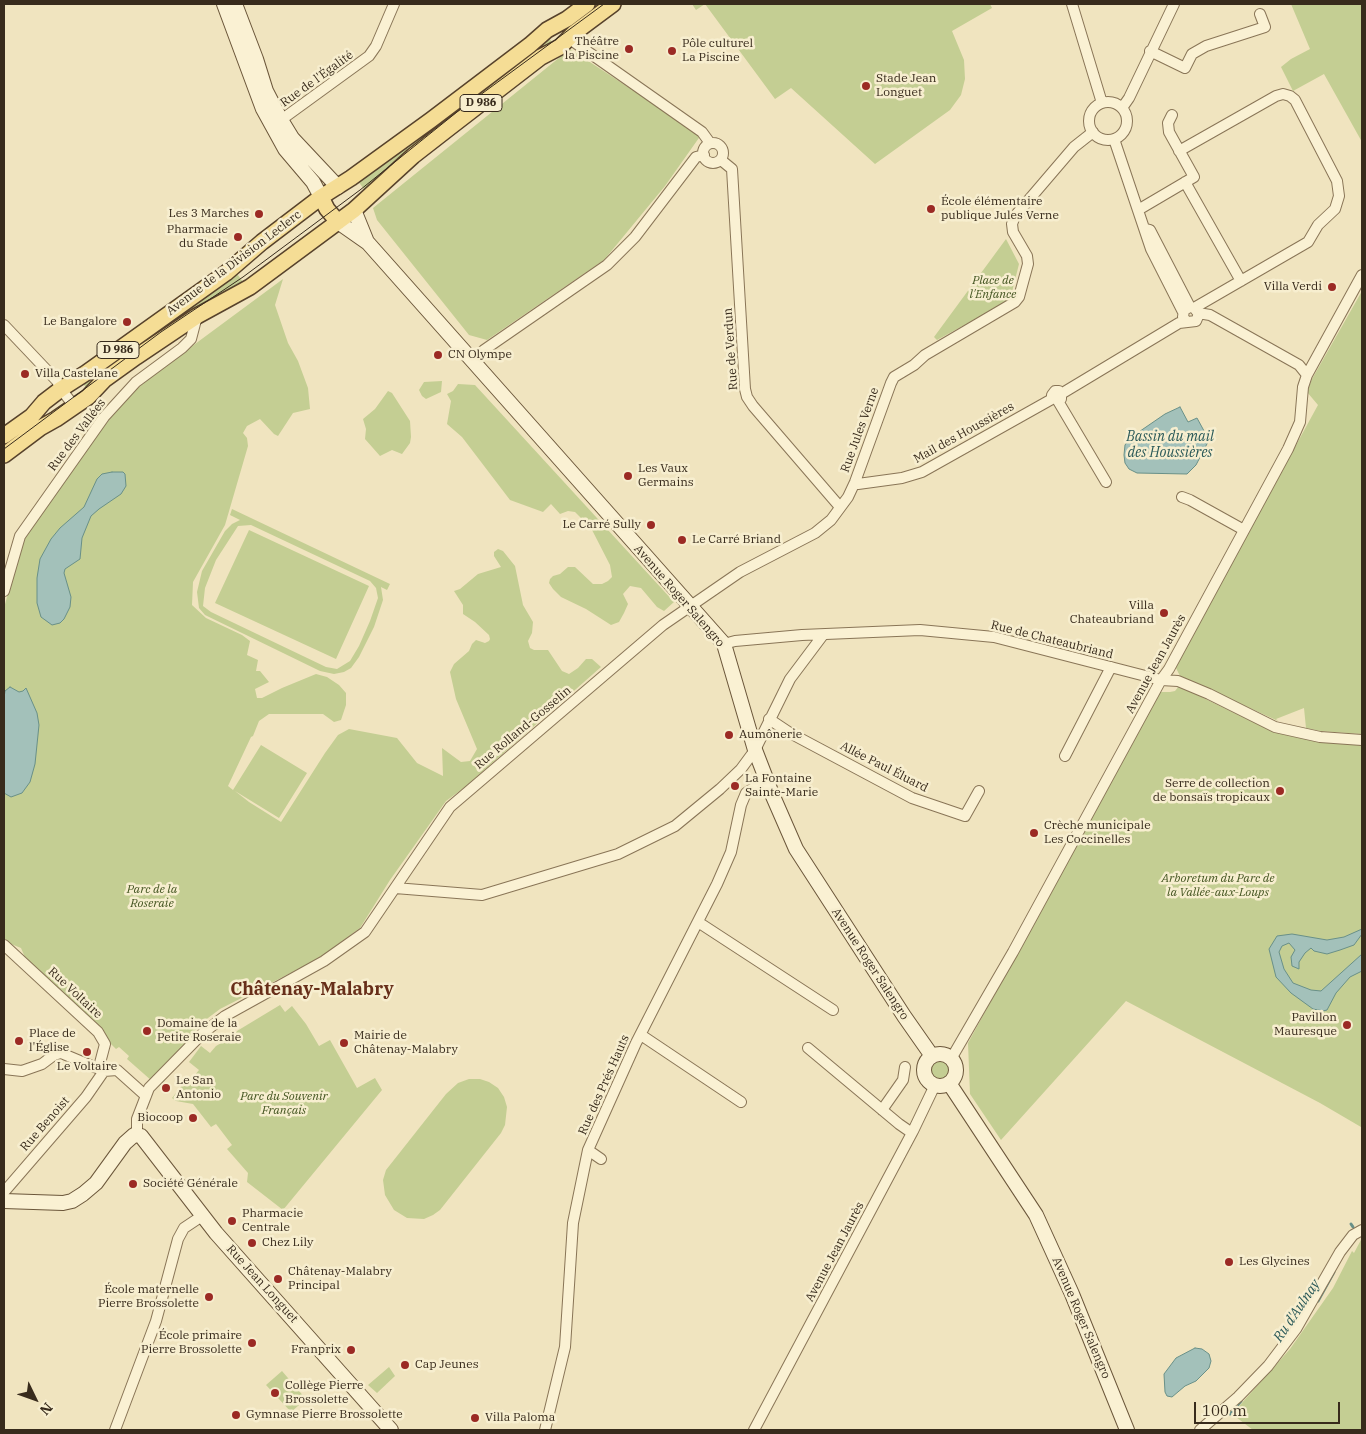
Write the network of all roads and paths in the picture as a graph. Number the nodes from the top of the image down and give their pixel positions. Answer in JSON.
{"nodes":[{"id":1,"x":224,"y":4,"type":"edge"},
{"id":2,"x":235,"y":4,"type":"edge"},
{"id":3,"x":394,"y":4,"type":"edge"},
{"id":4,"x":587,"y":4,"type":"edge"},
{"id":5,"x":613,"y":4,"type":"edge"},
{"id":6,"x":1065,"y":4,"type":"edge"},
{"id":7,"x":1174,"y":4,"type":"edge"},
{"id":8,"x":1073,"y":9,"type":"edge"},
{"id":9,"x":1260,"y":14,"type":"dead end"},
{"id":10,"x":570,"y":37,"type":"junction"},
{"id":11,"x":1150,"y":51,"type":"junction"},
{"id":12,"x":1102,"y":103,"type":"junction"},
{"id":13,"x":1122,"y":108,"type":"junction"},
{"id":14,"x":1172,"y":115,"type":"dead end"},
{"id":15,"x":281,"y":120,"type":"junction"},
{"id":16,"x":1092,"y":132,"type":"junction"},
{"id":17,"x":1114,"y":139,"type":"junction"},
{"id":18,"x":710,"y":143,"type":"junction"},
{"id":19,"x":1180,"y":151,"type":"junction"},
{"id":20,"x":704,"y":155,"type":"junction"},
{"id":21,"x":721,"y":160,"type":"junction"},
{"id":22,"x":1185,"y":182,"type":"junction"},
{"id":23,"x":338,"y":187,"type":"junction"},
{"id":24,"x":321,"y":197,"type":"junction"},
{"id":25,"x":354,"y":210,"type":"junction"},
{"id":26,"x":1138,"y":210,"type":"junction"},
{"id":27,"x":338,"y":222,"type":"junction"},
{"id":28,"x":368,"y":243,"type":"junction"},
{"id":29,"x":1362,"y":274,"type":"edge"},
{"id":30,"x":1241,"y":280,"type":"junction"},
{"id":31,"x":1188,"y":314,"type":"junction"},
{"id":32,"x":197,"y":316,"type":"junction"},
{"id":33,"x":4,"y":325,"type":"edge"},
{"id":34,"x":472,"y":362,"type":"junction"},
{"id":35,"x":1307,"y":375,"type":"junction"},
{"id":36,"x":61,"y":389,"type":"junction"},
{"id":37,"x":1057,"y":398,"type":"junction"},
{"id":38,"x":74,"y":406,"type":"junction"},
{"id":39,"x":4,"y":436,"type":"edge"},
{"id":40,"x":4,"y":455,"type":"edge"},
{"id":41,"x":855,"y":482,"type":"junction"},
{"id":42,"x":1106,"y":482,"type":"dead end"},
{"id":43,"x":1182,"y":497,"type":"dead end"},
{"id":44,"x":840,"y":507,"type":"junction"},
{"id":45,"x":1244,"y":530,"type":"junction"},
{"id":46,"x":4,"y":591,"type":"edge"},
{"id":47,"x":690,"y":607,"type":"junction"},
{"id":48,"x":823,"y":635,"type":"junction"},
{"id":49,"x":724,"y":644,"type":"junction"},
{"id":50,"x":1111,"y":667,"type":"junction"},
{"id":51,"x":1161,"y":680,"type":"junction"},
{"id":52,"x":769,"y":719,"type":"junction"},
{"id":53,"x":1362,"y":740,"type":"edge"},
{"id":54,"x":755,"y":750,"type":"junction"},
{"id":55,"x":1065,"y":756,"type":"dead end"},
{"id":56,"x":766,"y":780,"type":"junction"},
{"id":57,"x":979,"y":791,"type":"dead end"},
{"id":58,"x":395,"y":888,"type":"junction"},
{"id":59,"x":698,"y":922,"type":"junction"},
{"id":60,"x":4,"y":945,"type":"edge"},
{"id":61,"x":833,"y":1010,"type":"dead end"},
{"id":62,"x":640,"y":1035,"type":"junction"},
{"id":63,"x":808,"y":1048,"type":"dead end"},
{"id":64,"x":932,"y":1056,"type":"junction"},
{"id":65,"x":951,"y":1059,"type":"junction"},
{"id":66,"x":905,"y":1067,"type":"dead end"},
{"id":67,"x":4,"y":1069,"type":"edge"},
{"id":68,"x":104,"y":1071,"type":"junction"},
{"id":69,"x":949,"y":1083,"type":"junction"},
{"id":70,"x":935,"y":1084,"type":"junction"},
{"id":71,"x":146,"y":1096,"type":"junction"},
{"id":72,"x":742,"y":1102,"type":"dead end"},
{"id":73,"x":882,"y":1110,"type":"junction"},
{"id":74,"x":912,"y":1133,"type":"junction"},
{"id":75,"x":138,"y":1135,"type":"junction"},
{"id":76,"x":588,"y":1150,"type":"junction"},
{"id":77,"x":601,"y":1158,"type":"dead end"},
{"id":78,"x":4,"y":1192,"type":"edge"},
{"id":79,"x":4,"y":1201,"type":"edge"},
{"id":80,"x":202,"y":1216,"type":"junction"},
{"id":81,"x":1362,"y":1230,"type":"edge"},
{"id":82,"x":115,"y":1430,"type":"edge"},
{"id":83,"x":391,"y":1430,"type":"edge"},
{"id":84,"x":545,"y":1430,"type":"edge"},
{"id":85,"x":754,"y":1430,"type":"edge"},
{"id":86,"x":1127,"y":1430,"type":"edge"},
{"id":87,"x":1200,"y":1430,"type":"edge"}],
"edges":[{"from":1,"to":24,"type":"main road"},
{"from":2,"to":15,"type":"main road"},
{"from":3,"to":15,"type":"street","name":"Rue de l'Égalité"},
{"from":4,"to":23,"type":"main road","number":"D 986"},
{"from":5,"to":10,"type":"main road","number":"D 986"},
{"from":6,"to":8,"type":"street"},
{"from":7,"to":11,"type":"street"},
{"from":8,"to":12,"type":"street"},
{"from":9,"to":11,"type":"street"},
{"from":10,"to":18,"type":"street"},
{"from":10,"to":25,"type":"main road","number":"D 986"},
{"from":11,"to":13,"type":"street"},
{"from":12,"to":13,"type":"street"},
{"from":12,"to":16,"type":"street"},
{"from":13,"to":17,"type":"street"},
{"from":14,"to":19,"type":"street"},
{"from":15,"to":23,"type":"main road"},
{"from":16,"to":17,"type":"street"},
{"from":16,"to":41,"type":"street","name":"Rue Jules Verne"},
{"from":17,"to":26,"type":"street"},
{"from":18,"to":20,"type":"street"},
{"from":18,"to":21,"type":"street","name":"Rue de Verdun"},
{"from":19,"to":22,"type":"street"},
{"from":19,"to":30,"type":"street","name":"Mail des Houssières"},
{"from":20,"to":21,"type":"street"},
{"from":20,"to":34,"type":"street"},
{"from":21,"to":44,"type":"street","name":"Rue de Verdun"},
{"from":22,"to":26,"type":"street"},
{"from":22,"to":30,"type":"street"},
{"from":23,"to":24,"type":"main road","name":"Avenue de la Division Leclerc"},
{"from":23,"to":25,"type":"main road"},
{"from":24,"to":27,"type":"main road"},
{"from":24,"to":36,"type":"main road","name":"Avenue de la Division Leclerc","number":"D 986"},
{"from":25,"to":27,"type":"main road","name":"Avenue de la Division Leclerc"},
{"from":25,"to":28,"type":"main road","name":"Avenue Roger Salengro"},
{"from":26,"to":31,"type":"street"},
{"from":27,"to":28,"type":"main road","name":"Avenue Roger Salengro"},
{"from":27,"to":32,"type":"main road","name":"Avenue de la Division Leclerc"},
{"from":28,"to":34,"type":"main road","name":"Avenue Roger Salengro"},
{"from":29,"to":35,"type":"street","name":"Avenue Jean Jaurès"},
{"from":30,"to":31,"type":"street","name":"Mail des Houssières"},
{"from":31,"to":35,"type":"street"},
{"from":31,"to":37,"type":"street","name":"Mail des Houssières"},
{"from":32,"to":38,"type":"main road","name":"Avenue de la Division Leclerc"},
{"from":32,"to":46,"type":"street","name":"Rue des Vallées"},
{"from":33,"to":36,"type":"street"},
{"from":34,"to":47,"type":"main road","name":"Avenue Roger Salengro"},
{"from":35,"to":45,"type":"street","name":"Avenue Jean Jaurès"},
{"from":36,"to":38,"type":"street"},
{"from":36,"to":39,"type":"main road","name":"Avenue de la Division Leclerc","number":"D 986"},
{"from":37,"to":41,"type":"street","name":"Mail des Houssières"},
{"from":37,"to":42,"type":"street"},
{"from":38,"to":40,"type":"main road","name":"Avenue de la Division Leclerc"},
{"from":41,"to":44,"type":"street","name":"Rue Jules Verne"},
{"from":43,"to":45,"type":"street"},
{"from":44,"to":47,"type":"street","name":"Rue Jules Verne"},
{"from":45,"to":51,"type":"street","name":"Avenue Jean Jaurès"},
{"from":47,"to":49,"type":"main road","name":"Avenue Roger Salengro"},
{"from":47,"to":58,"type":"street","name":"Rue Rolland-Gosselin"},
{"from":48,"to":49,"type":"street","name":"Rue de Chateaubriand"},
{"from":48,"to":50,"type":"street","name":"Rue de Chateaubriand"},
{"from":48,"to":52,"type":"street"},
{"from":49,"to":54,"type":"main road","name":"Avenue Roger Salengro"},
{"from":50,"to":51,"type":"street","name":"Rue de Chateaubriand"},
{"from":50,"to":55,"type":"street"},
{"from":51,"to":53,"type":"street","name":"Rue de Chateaubriand"},
{"from":51,"to":65,"type":"street","name":"Avenue Jean Jaurès"},
{"from":52,"to":54,"type":"street"},
{"from":52,"to":57,"type":"street","name":"Allée Paul Éluard"},
{"from":54,"to":56,"type":"main road","name":"Avenue Roger Salengro"},
{"from":54,"to":58,"type":"street"},
{"from":56,"to":59,"type":"street","name":"Rue des Prés Hauts"},
{"from":56,"to":64,"type":"main road","name":"Avenue Roger Salengro"},
{"from":58,"to":71,"type":"street","name":"Rue Rolland-Gosselin"},
{"from":59,"to":61,"type":"street"},
{"from":59,"to":62,"type":"street","name":"Rue des Prés Hauts"},
{"from":60,"to":68,"type":"street","name":"Rue Voltaire"},
{"from":62,"to":72,"type":"street"},
{"from":62,"to":76,"type":"street","name":"Rue des Prés Hauts"},
{"from":63,"to":73,"type":"street"},
{"from":64,"to":65,"type":"main road"},
{"from":64,"to":70,"type":"main road"},
{"from":65,"to":69,"type":"main road"},
{"from":66,"to":73,"type":"street"},
{"from":67,"to":68,"type":"street"},
{"from":68,"to":71,"type":"street"},
{"from":68,"to":78,"type":"street","name":"Rue Benoist"},
{"from":69,"to":70,"type":"main road"},
{"from":69,"to":86,"type":"main road","name":"Avenue Roger Salengro"},
{"from":70,"to":74,"type":"street","name":"Avenue Jean Jaurès"},
{"from":71,"to":75,"type":"street","name":"Rue Rolland-Gosselin"},
{"from":73,"to":74,"type":"street"},
{"from":74,"to":85,"type":"street","name":"Avenue Jean Jaurès"},
{"from":75,"to":79,"type":"main road"},
{"from":75,"to":80,"type":"main road","name":"Rue Jean Longuet"},
{"from":76,"to":77,"type":"street"},
{"from":76,"to":84,"type":"street","name":"Rue des Prés Hauts"},
{"from":80,"to":82,"type":"street"},
{"from":80,"to":83,"type":"main road","name":"Rue Jean Longuet"},
{"from":81,"to":87,"type":"street"}]}
